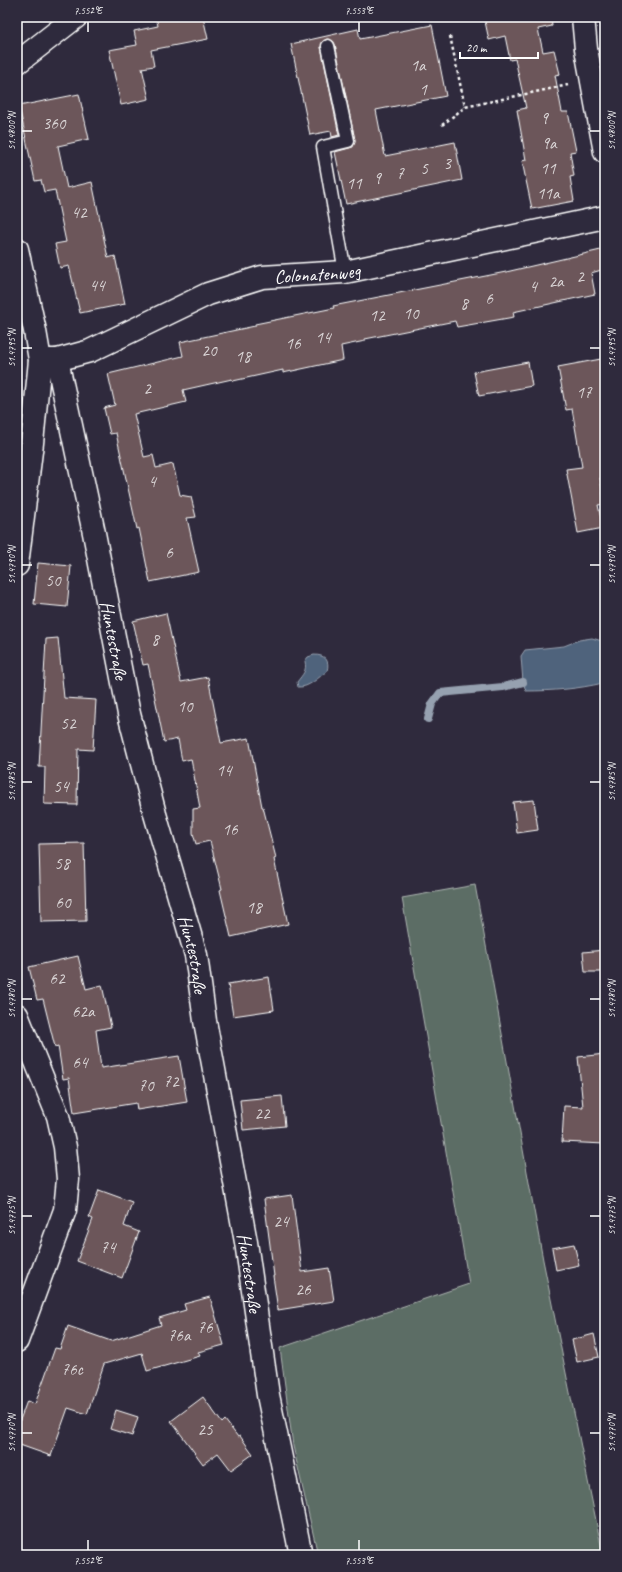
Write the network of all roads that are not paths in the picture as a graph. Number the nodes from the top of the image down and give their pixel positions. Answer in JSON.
{"nodes":[{"id":1,"x":76,"y":17,"type":"edge"},
{"id":2,"x":583,"y":17,"type":"edge"},
{"id":3,"x":328,"y":46,"type":"dead end"},
{"id":4,"x":17,"y":63,"type":"edge"},
{"id":5,"x":605,"y":152,"type":"edge"},
{"id":6,"x":605,"y":217,"type":"edge"},
{"id":7,"x":17,"y":249,"type":"edge"},
{"id":8,"x":345,"y":272,"type":"junction"},
{"id":9,"x":49,"y":360,"type":"junction"},
{"id":10,"x":17,"y":565,"type":"edge"},
{"id":11,"x":17,"y":1015,"type":"edge"},
{"id":12,"x":17,"y":1341,"type":"edge"},
{"id":13,"x":301,"y":1555,"type":"edge"}],
"edges":[{"from":1,"to":4,"type":"street"},
{"from":2,"to":5,"type":"street"},
{"from":3,"to":8,"type":"lane"},
{"from":6,"to":8,"type":"street","name":"Colonatenweg"},
{"from":7,"to":9,"type":"street"},
{"from":8,"to":9,"type":"street","name":"Colonatenweg"},
{"from":9,"to":10,"type":"street"},
{"from":9,"to":13,"type":"street","name":"Huntestraße"},
{"from":11,"to":12,"type":"street"}]}
